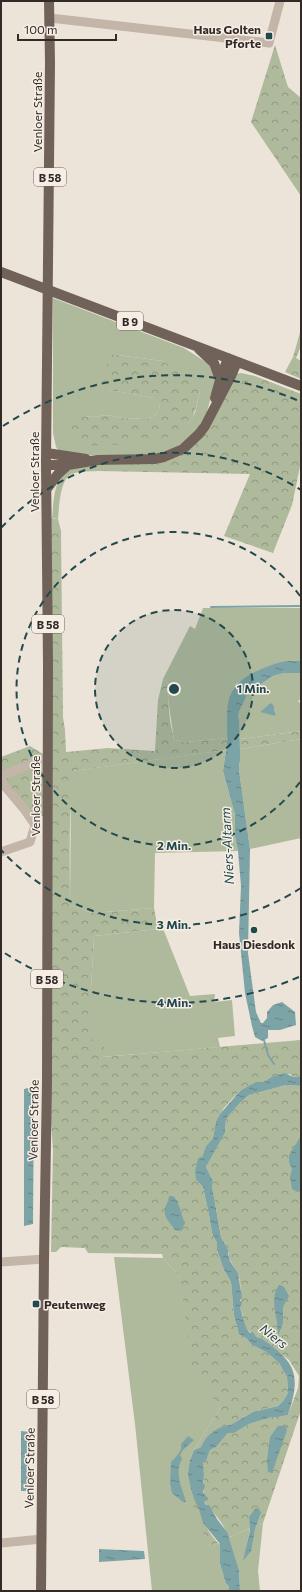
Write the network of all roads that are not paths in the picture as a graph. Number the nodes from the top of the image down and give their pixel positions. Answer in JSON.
{"nodes":[{"id":1,"x":49,"y":1,"type":"edge"},
{"id":2,"x":280,"y":1,"type":"edge"},
{"id":3,"x":50,"y":18,"type":"junction"},
{"id":4,"x":1,"y":272,"type":"edge"},
{"id":5,"x":196,"y":346,"type":"junction"},
{"id":6,"x":232,"y":360,"type":"junction"},
{"id":7,"x":220,"y":380,"type":"junction"},
{"id":8,"x":301,"y":386,"type":"edge"},
{"id":9,"x":210,"y":417,"type":"junction"},
{"id":10,"x":46,"y":453,"type":"junction"},
{"id":11,"x":98,"y":460,"type":"junction"},
{"id":12,"x":46,"y":465,"type":"junction"},
{"id":13,"x":68,"y":465,"type":"junction"},
{"id":14,"x":46,"y":490,"type":"junction"},
{"id":15,"x":48,"y":757,"type":"junction"},
{"id":16,"x":1,"y":776,"type":"edge"},
{"id":17,"x":1,"y":780,"type":"edge"},
{"id":18,"x":1,"y":852,"type":"edge"},
{"id":19,"x":44,"y":1259,"type":"junction"},
{"id":20,"x":1,"y":1262,"type":"edge"},
{"id":21,"x":42,"y":1539,"type":"junction"},
{"id":22,"x":1,"y":1544,"type":"edge"},
{"id":23,"x":41,"y":1591,"type":"edge"}],
"edges":[{"from":1,"to":3,"type":"main road","name":"Venloer Straße","number":"B 58"},
{"from":2,"to":3,"type":"street"},
{"from":3,"to":10,"type":"main road","name":"Venloer Straße","number":"B 58"},
{"from":4,"to":5,"type":"main road","number":"B 9"},
{"from":5,"to":6,"type":"main road","number":"B 9"},
{"from":5,"to":7,"type":"main road"},
{"from":6,"to":7,"type":"main road"},
{"from":6,"to":8,"type":"main road","number":"B 9"},
{"from":6,"to":9,"type":"main road"},
{"from":7,"to":9,"type":"main road"},
{"from":9,"to":11,"type":"main road"},
{"from":10,"to":11,"type":"main road"},
{"from":10,"to":12,"type":"main road","name":"Venloer Straße","number":"B 58"},
{"from":11,"to":13,"type":"main road"},
{"from":12,"to":13,"type":"main road"},
{"from":12,"to":14,"type":"main road","name":"Venloer Straße","number":"B 58"},
{"from":13,"to":14,"type":"main road"},
{"from":14,"to":15,"type":"main road","name":"Venloer Straße","number":"B 58"},
{"from":15,"to":16,"type":"street"},
{"from":15,"to":19,"type":"main road","name":"Venloer Straße","number":"B 58"},
{"from":17,"to":18,"type":"street"},
{"from":19,"to":20,"type":"street"},
{"from":19,"to":21,"type":"main road","name":"Venloer Straße","number":"B 58"},
{"from":21,"to":22,"type":"street"},
{"from":21,"to":23,"type":"main road","name":"Venloer Straße","number":"B 58"}]}
